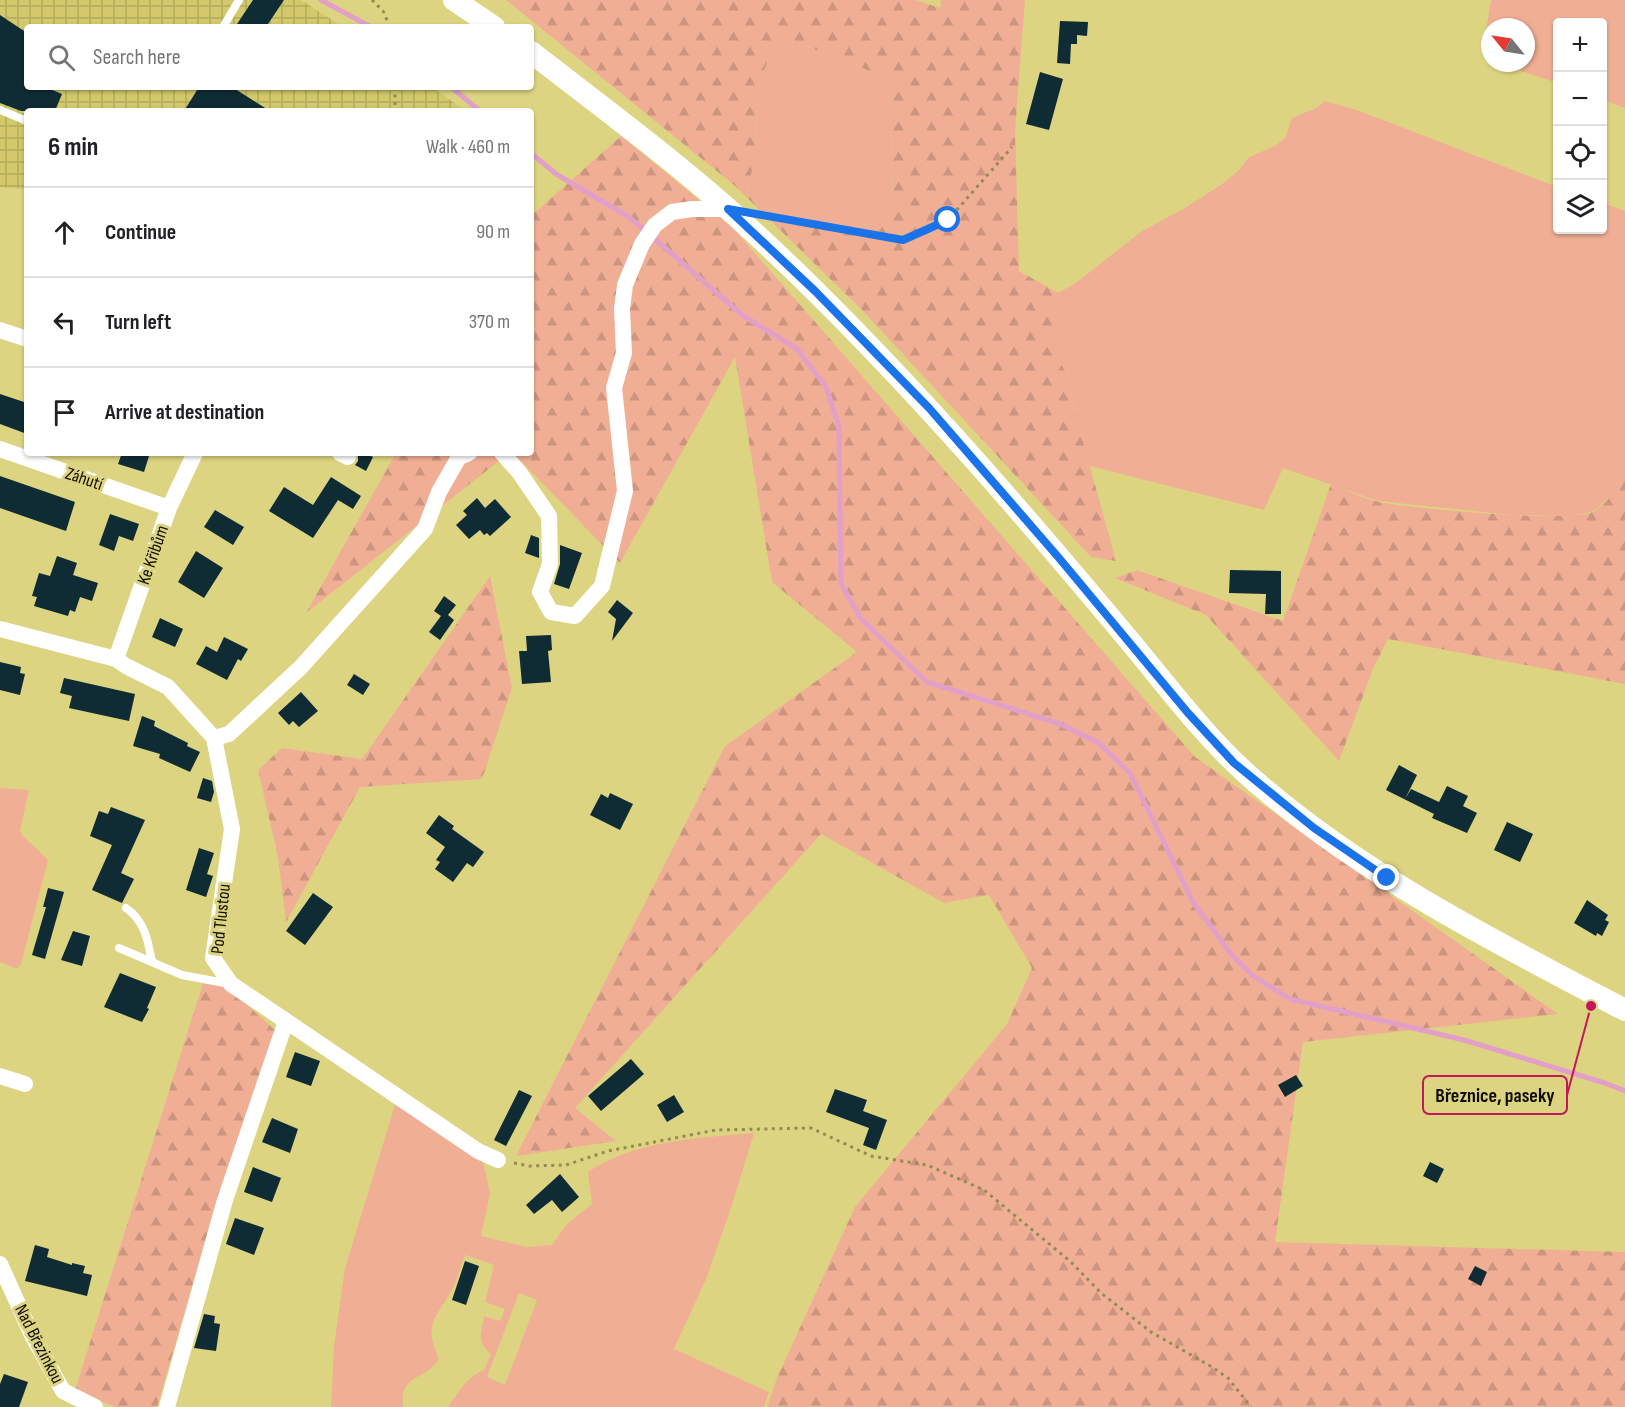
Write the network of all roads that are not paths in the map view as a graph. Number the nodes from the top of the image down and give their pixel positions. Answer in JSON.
{"nodes":[{"id":1,"x":239,"y":0,"type":"edge"},
{"id":2,"x":454,"y":0,"type":"edge"},
{"id":3,"x":225,"y":24,"type":"edge"},
{"id":4,"x":490,"y":24,"type":"edge"},
{"id":5,"x":534,"y":54,"type":"edge"},
{"id":6,"x":0,"y":110,"type":"edge"},
{"id":7,"x":24,"y":120,"type":"edge"},
{"id":8,"x":728,"y":209,"type":"junction"},
{"id":9,"x":0,"y":330,"type":"edge"},
{"id":10,"x":24,"y":338,"type":"edge"},
{"id":11,"x":0,"y":449,"type":"edge"},
{"id":12,"x":194,"y":456,"type":"edge"},
{"id":13,"x":462,"y":456,"type":"edge"},
{"id":14,"x":505,"y":456,"type":"edge"},
{"id":15,"x":169,"y":508,"type":"junction"},
{"id":16,"x":0,"y":629,"type":"edge"},
{"id":17,"x":116,"y":659,"type":"junction"},
{"id":18,"x":214,"y":738,"type":"junction"},
{"id":19,"x":126,"y":908,"type":"dead end"},
{"id":20,"x":119,"y":948,"type":"dead end"},
{"id":21,"x":152,"y":962,"type":"junction"},
{"id":22,"x":231,"y":984,"type":"junction"},
{"id":23,"x":1625,"y":1010,"type":"edge"},
{"id":24,"x":286,"y":1021,"type":"junction"},
{"id":25,"x":0,"y":1076,"type":"edge"},
{"id":26,"x":25,"y":1084,"type":"dead end"},
{"id":27,"x":498,"y":1160,"type":"road end"},
{"id":28,"x":0,"y":1264,"type":"edge"},
{"id":29,"x":95,"y":1407,"type":"edge"},
{"id":30,"x":167,"y":1407,"type":"edge"}],
"edges":[{"from":1,"to":3,"type":"lane"},
{"from":2,"to":4,"type":"main road"},
{"from":5,"to":8,"type":"main road"},
{"from":6,"to":7,"type":"lane"},
{"from":8,"to":14,"type":"street"},
{"from":8,"to":23,"type":"main road"},
{"from":9,"to":10,"type":"street"},
{"from":11,"to":15,"type":"street","name":"Záhutí"},
{"from":12,"to":15,"type":"street","name":"Ke Křibům"},
{"from":13,"to":18,"type":"street"},
{"from":15,"to":17,"type":"street","name":"Ke Křibům"},
{"from":16,"to":17,"type":"street"},
{"from":17,"to":18,"type":"street"},
{"from":18,"to":22,"type":"street","name":"Pod Tlustou"},
{"from":19,"to":21,"type":"lane"},
{"from":20,"to":21,"type":"lane"},
{"from":21,"to":22,"type":"lane"},
{"from":22,"to":24,"type":"street","name":"Pod Tlustou"},
{"from":24,"to":27,"type":"street","name":"Pod Tlustou"},
{"from":24,"to":30,"type":"street"},
{"from":25,"to":26,"type":"street"},
{"from":28,"to":29,"type":"street","name":"Nad Březinkou"}]}
